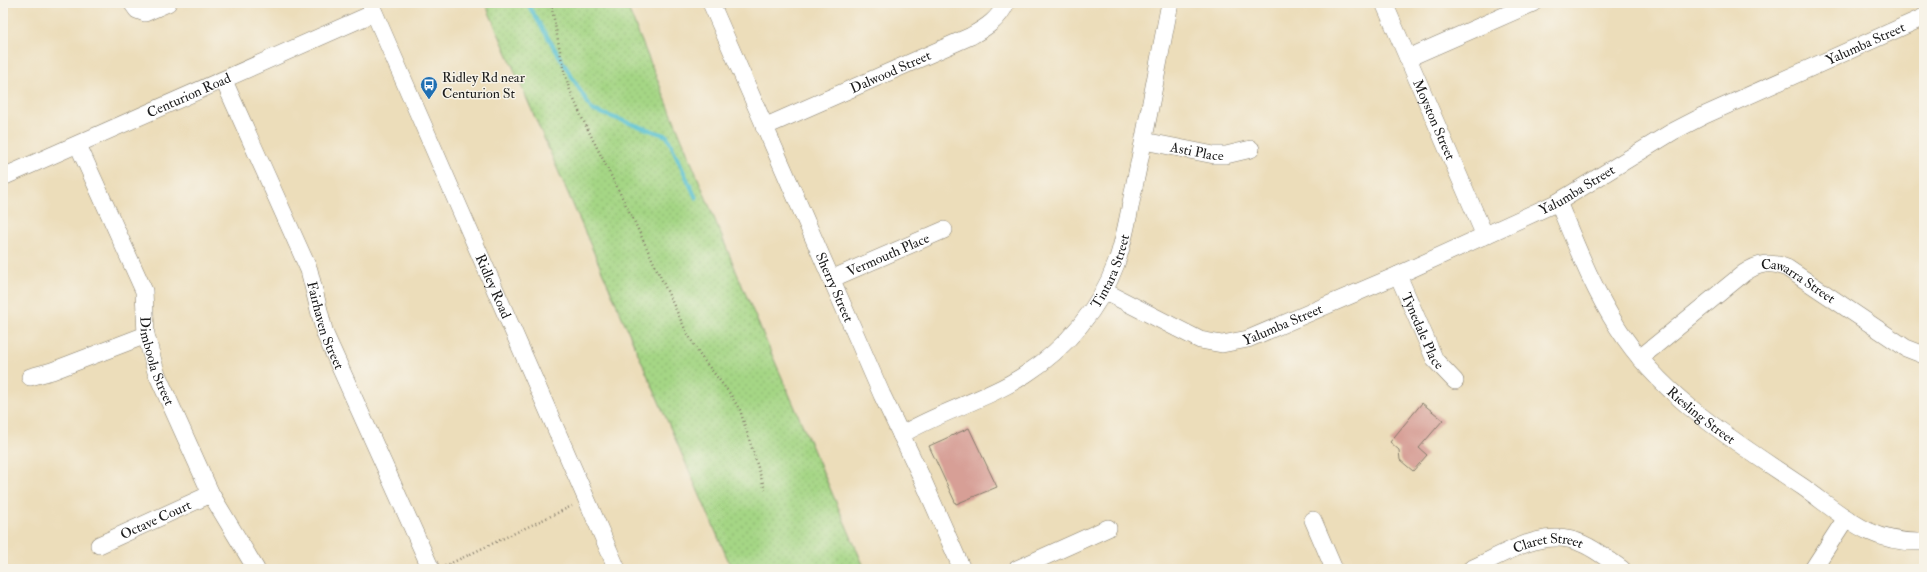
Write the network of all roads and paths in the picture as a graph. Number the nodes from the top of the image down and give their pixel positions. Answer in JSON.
{"nodes":[{"id":1,"x":132,"y":3,"type":"edge"},
{"id":2,"x":168,"y":3,"type":"edge"},
{"id":3,"x":551,"y":3,"type":"edge"},
{"id":4,"x":711,"y":3,"type":"edge"},
{"id":5,"x":1006,"y":3,"type":"edge"},
{"id":6,"x":1170,"y":3,"type":"edge"},
{"id":7,"x":1384,"y":3,"type":"edge"},
{"id":8,"x":1533,"y":3,"type":"edge"},
{"id":9,"x":372,"y":8,"type":"edge"},
{"id":10,"x":1924,"y":18,"type":"edge"},
{"id":11,"x":1408,"y":58,"type":"junction"},
{"id":12,"x":224,"y":80,"type":"junction"},
{"id":13,"x":764,"y":127,"type":"junction"},
{"id":14,"x":1144,"y":141,"type":"junction"},
{"id":15,"x":78,"y":145,"type":"junction"},
{"id":16,"x":1251,"y":149,"type":"dead end"},
{"id":17,"x":3,"y":177,"type":"edge"},
{"id":18,"x":1558,"y":202,"type":"junction"},
{"id":19,"x":944,"y":230,"type":"dead end"},
{"id":20,"x":1485,"y":236,"type":"junction"},
{"id":21,"x":1398,"y":275,"type":"junction"},
{"id":22,"x":831,"y":279,"type":"junction"},
{"id":23,"x":1104,"y":291,"type":"junction"},
{"id":24,"x":146,"y":335,"type":"junction"},
{"id":25,"x":1924,"y":355,"type":"edge"},
{"id":26,"x":1640,"y":358,"type":"junction"},
{"id":27,"x":30,"y":377,"type":"dead end"},
{"id":28,"x":1455,"y":381,"type":"dead end"},
{"id":29,"x":901,"y":435,"type":"junction"},
{"id":30,"x":765,"y":490,"type":"dead end"},
{"id":31,"x":211,"y":494,"type":"junction"},
{"id":32,"x":572,"y":506,"type":"dead end"},
{"id":33,"x":1846,"y":518,"type":"junction"},
{"id":34,"x":1313,"y":520,"type":"dead end"},
{"id":35,"x":1108,"y":528,"type":"dead end"},
{"id":36,"x":1924,"y":542,"type":"edge"},
{"id":37,"x":99,"y":545,"type":"dead end"},
{"id":38,"x":256,"y":569,"type":"edge"},
{"id":39,"x":431,"y":569,"type":"edge"},
{"id":40,"x":439,"y":569,"type":"edge"},
{"id":41,"x":617,"y":569,"type":"edge"},
{"id":42,"x":962,"y":569,"type":"edge"},
{"id":43,"x":1017,"y":569,"type":"edge"},
{"id":44,"x":1334,"y":569,"type":"edge"},
{"id":45,"x":1471,"y":569,"type":"edge"},
{"id":46,"x":1622,"y":569,"type":"edge"},
{"id":47,"x":1813,"y":569,"type":"edge"}],
"edges":[{"from":1,"to":2,"type":"street"},
{"from":3,"to":30,"type":"path"},
{"from":4,"to":13,"type":"street","name":"Sherry Street"},
{"from":5,"to":13,"type":"street","name":"Dalwood Street"},
{"from":6,"to":14,"type":"street","name":"Tintara Street"},
{"from":7,"to":11,"type":"street","name":"Moyston Street"},
{"from":8,"to":11,"type":"street"},
{"from":9,"to":12,"type":"street","name":"Centurion Road"},
{"from":9,"to":41,"type":"street","name":"Ridley Road"},
{"from":10,"to":18,"type":"street","name":"Yalumba Street"},
{"from":11,"to":20,"type":"street","name":"Moyston Street"},
{"from":12,"to":15,"type":"street","name":"Centurion Road"},
{"from":12,"to":39,"type":"street","name":"Fairhaven Street"},
{"from":13,"to":22,"type":"street","name":"Sherry Street"},
{"from":14,"to":16,"type":"street","name":"Asti Place"},
{"from":14,"to":23,"type":"street","name":"Tintara Street"},
{"from":15,"to":17,"type":"street","name":"Centurion Road"},
{"from":15,"to":24,"type":"street","name":"Dimboola Street"},
{"from":18,"to":20,"type":"street","name":"Yalumba Street"},
{"from":18,"to":26,"type":"street","name":"Riesling Street"},
{"from":19,"to":22,"type":"street","name":"Vermouth Place"},
{"from":20,"to":21,"type":"street","name":"Yalumba Street"},
{"from":21,"to":23,"type":"street","name":"Yalumba Street"},
{"from":21,"to":28,"type":"street","name":"Tynedale Place"},
{"from":22,"to":29,"type":"street","name":"Sherry Street"},
{"from":23,"to":29,"type":"street","name":"Tintara Street"},
{"from":24,"to":27,"type":"street"},
{"from":24,"to":31,"type":"street","name":"Dimboola Street"},
{"from":25,"to":26,"type":"street","name":"Cawarra Street"},
{"from":26,"to":33,"type":"street","name":"Riesling Street"},
{"from":29,"to":42,"type":"street","name":"Sherry Street"},
{"from":31,"to":37,"type":"street","name":"Octave Court"},
{"from":31,"to":38,"type":"street","name":"Dimboola Street"},
{"from":32,"to":40,"type":"path"},
{"from":33,"to":36,"type":"street","name":"Riesling Street"},
{"from":33,"to":47,"type":"street"},
{"from":34,"to":44,"type":"street"},
{"from":35,"to":43,"type":"street"},
{"from":45,"to":46,"type":"street","name":"Claret Street"}]}
